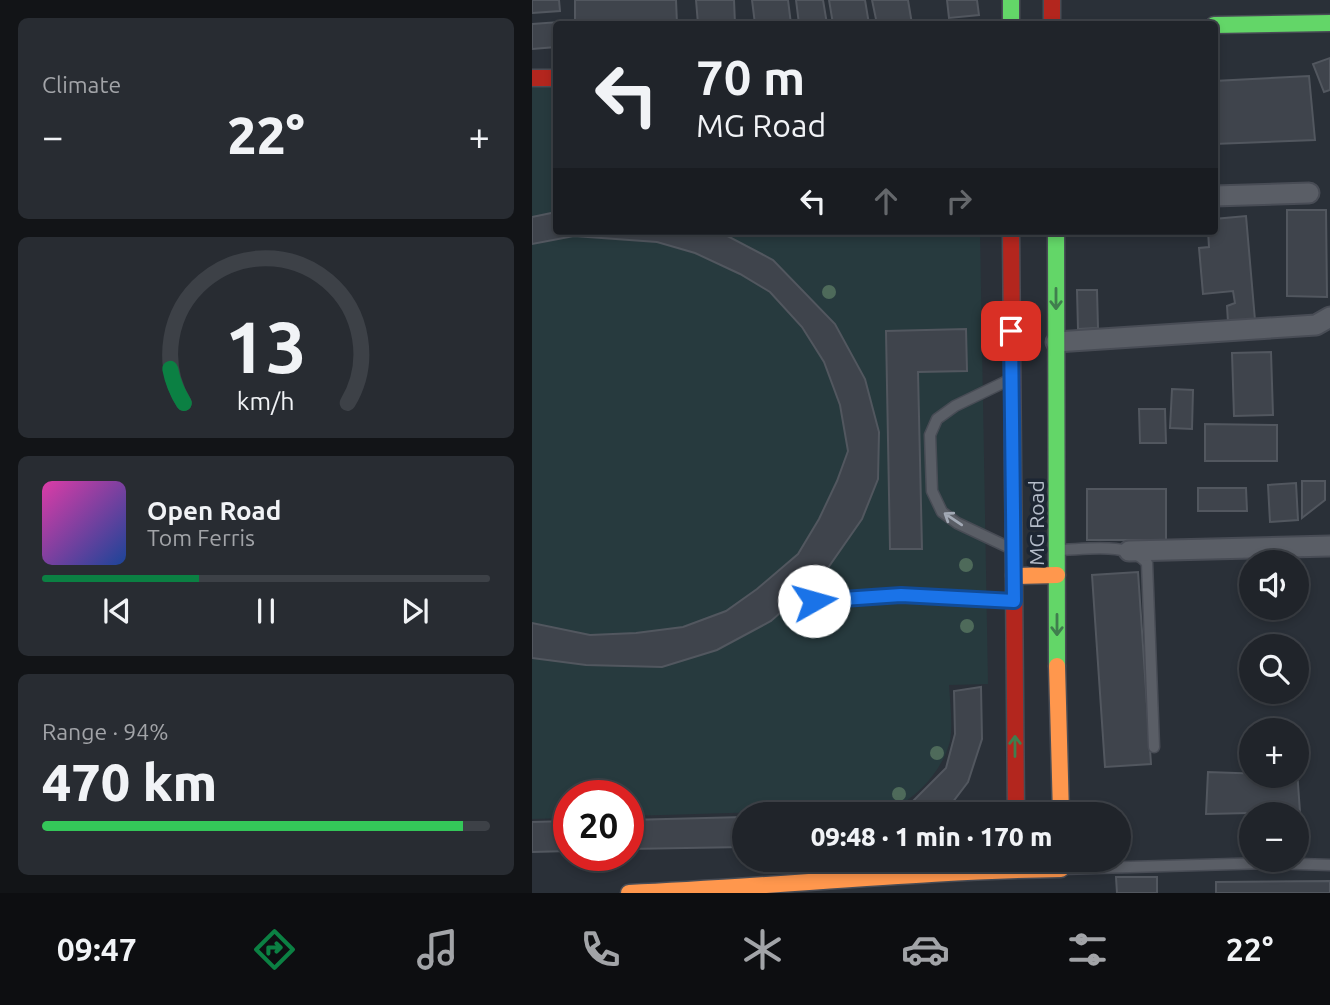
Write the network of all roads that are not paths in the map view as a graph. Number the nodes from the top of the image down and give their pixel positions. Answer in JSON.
{"nodes":[{"id":1,"x":1011,"y":0,"type":"edge"},
{"id":2,"x":1052,"y":0,"type":"edge"},
{"id":3,"x":1011,"y":21,"type":"edge"},
{"id":4,"x":1052,"y":21,"type":"edge"},
{"id":5,"x":1330,"y":23,"type":"edge"},
{"id":6,"x":1218,"y":25,"type":"edge"},
{"id":7,"x":553,"y":78,"type":"edge"},
{"id":8,"x":532,"y":79,"type":"edge"},
{"id":9,"x":1309,"y":193,"type":"dead end"},
{"id":10,"x":1218,"y":196,"type":"edge"},
{"id":11,"x":1011,"y":235,"type":"edge"},
{"id":12,"x":1056,"y":235,"type":"edge"},
{"id":13,"x":1330,"y":317,"type":"edge"},
{"id":14,"x":1056,"y":342,"type":"junction"},
{"id":15,"x":1012,"y":379,"type":"junction"},
{"id":16,"x":1330,"y":546,"type":"edge"},
{"id":17,"x":1014,"y":549,"type":"junction"},
{"id":18,"x":1057,"y":550,"type":"junction"},
{"id":19,"x":1129,"y":551,"type":"junction"},
{"id":20,"x":1057,"y":575,"type":"junction"},
{"id":21,"x":1014,"y":576,"type":"junction"},
{"id":22,"x":814,"y":601,"type":"dead end"},
{"id":23,"x":1014,"y":601,"type":"junction"},
{"id":24,"x":1154,"y":747,"type":"dead end"},
{"id":25,"x":1016,"y":802,"type":"edge"},
{"id":26,"x":1061,"y":802,"type":"edge"},
{"id":27,"x":1330,"y":865,"type":"edge"},
{"id":28,"x":1131,"y":868,"type":"edge"},
{"id":29,"x":1002,"y":872,"type":"edge"},
{"id":30,"x":912,"y":885,"type":"edge"},
{"id":31,"x":748,"y":891,"type":"edge"},
{"id":32,"x":629,"y":893,"type":"edge"}],
"edges":[{"from":1,"to":3,"type":"main road"},
{"from":2,"to":4,"type":"main road"},
{"from":5,"to":6,"type":"main road"},
{"from":7,"to":8,"type":"main road"},
{"from":9,"to":10,"type":"street"},
{"from":11,"to":15,"type":"main road","name":"MG Road"},
{"from":12,"to":14,"type":"main road","name":"MG Road","one_way":true},
{"from":13,"to":14,"type":"street"},
{"from":14,"to":18,"type":"main road","name":"MG Road"},
{"from":15,"to":17,"type":"main road","name":"MG Road"},
{"from":17,"to":15,"type":"lane","one_way":true},
{"from":16,"to":19,"type":"street"},
{"from":17,"to":21,"type":"main road","name":"MG Road"},
{"from":18,"to":19,"type":"lane"},
{"from":18,"to":20,"type":"main road","name":"MG Road"},
{"from":19,"to":24,"type":"lane"},
{"from":20,"to":21,"type":"main road"},
{"from":20,"to":26,"type":"main road","name":"MG Road","one_way":true},
{"from":21,"to":23,"type":"main road","name":"MG Road"},
{"from":22,"to":23,"type":"lane"},
{"from":25,"to":23,"type":"main road","name":"MG Road","one_way":true},
{"from":27,"to":28,"type":"lane"},
{"from":29,"to":30,"type":"main road"},
{"from":30,"to":31,"type":"main road"},
{"from":31,"to":32,"type":"main road"}]}
